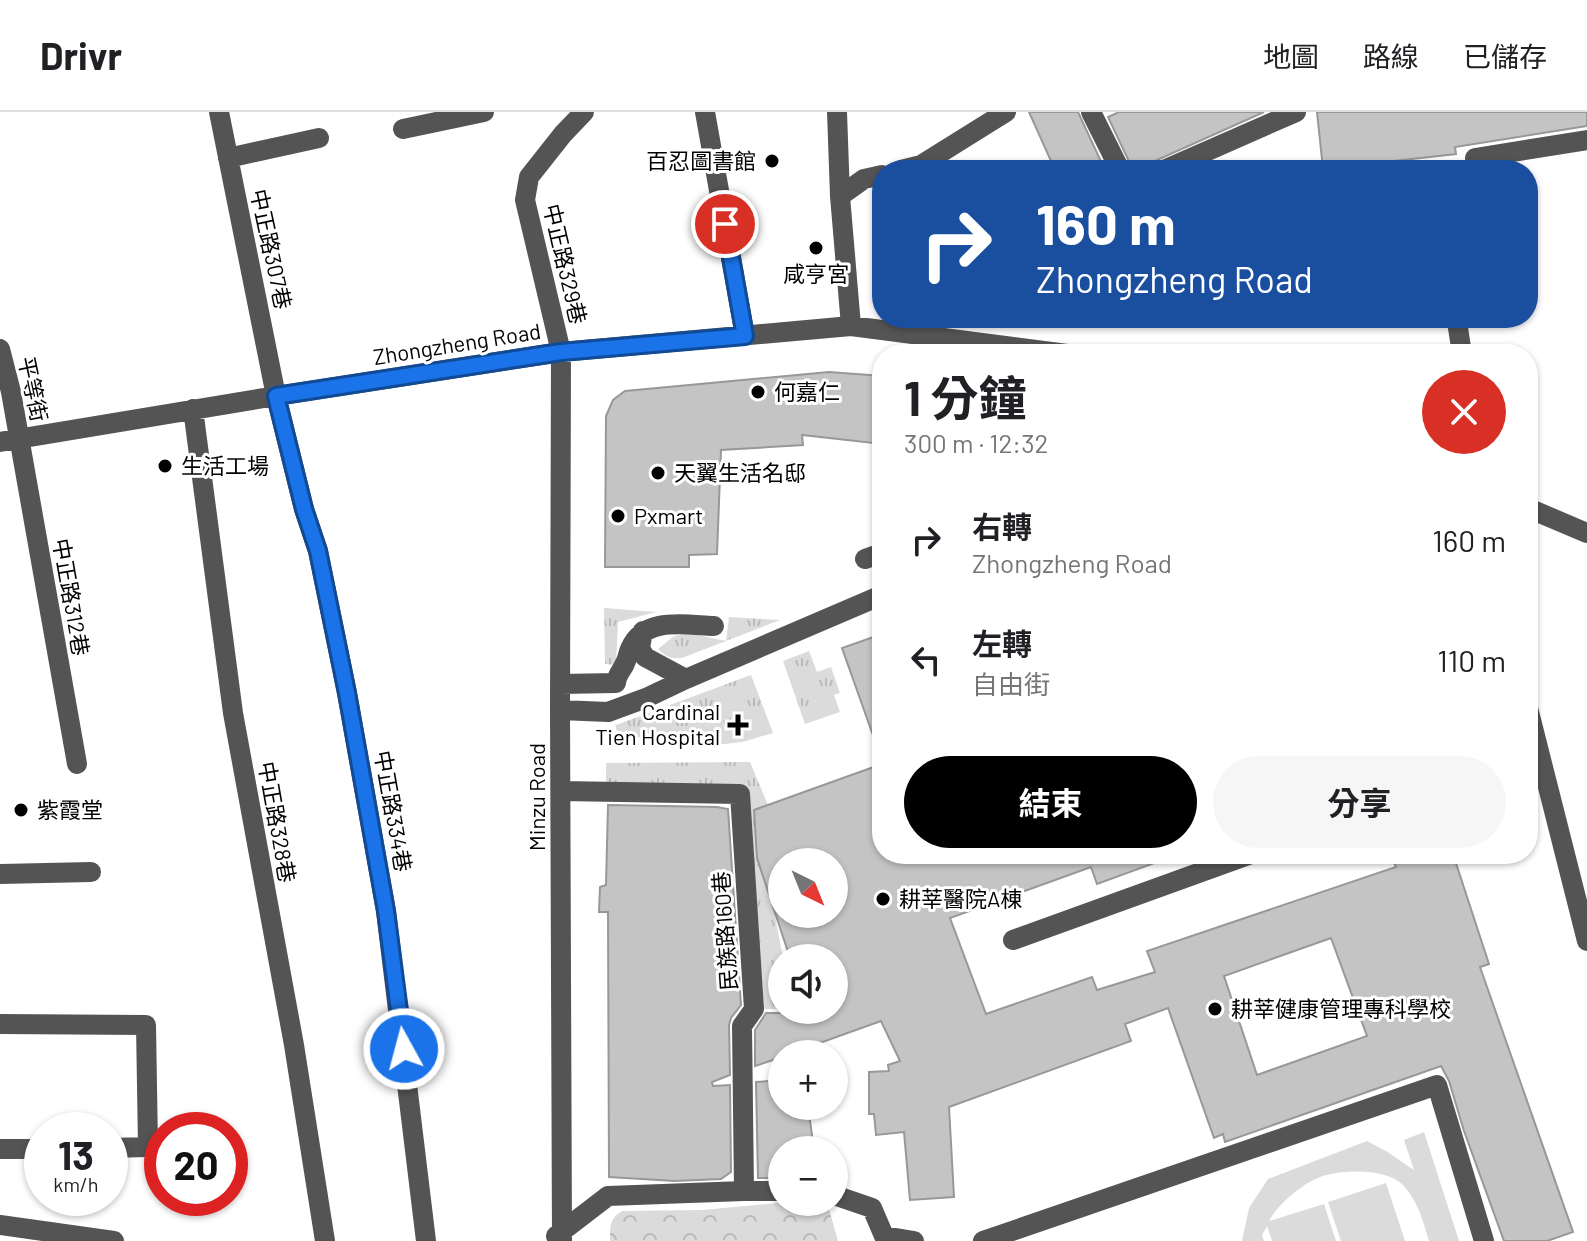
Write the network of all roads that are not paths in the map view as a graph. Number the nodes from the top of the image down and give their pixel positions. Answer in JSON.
{"nodes":[{"id":1,"x":219,"y":112,"type":"edge"},
{"id":2,"x":484,"y":112,"type":"edge"},
{"id":3,"x":584,"y":112,"type":"edge"},
{"id":4,"x":705,"y":112,"type":"edge"},
{"id":5,"x":837,"y":112,"type":"edge"},
{"id":6,"x":1006,"y":112,"type":"edge"},
{"id":7,"x":1091,"y":112,"type":"edge"},
{"id":8,"x":1296,"y":112,"type":"edge"},
{"id":9,"x":403,"y":129,"type":"dead end"},
{"id":10,"x":319,"y":138,"type":"dead end"},
{"id":11,"x":1587,"y":140,"type":"edge"},
{"id":12,"x":228,"y":158,"type":"junction"},
{"id":13,"x":1475,"y":158,"type":"dead end"},
{"id":14,"x":929,"y":160,"type":"edge"},
{"id":15,"x":1115,"y":160,"type":"edge"},
{"id":16,"x":1187,"y":160,"type":"edge"},
{"id":17,"x":872,"y":177,"type":"edge"},
{"id":18,"x":840,"y":196,"type":"junction"},
{"id":19,"x":851,"y":326,"type":"junction"},
{"id":20,"x":1458,"y":328,"type":"dead end"},
{"id":21,"x":745,"y":336,"type":"junction"},
{"id":22,"x":951,"y":344,"type":"edge"},
{"id":23,"x":1460,"y":344,"type":"edge"},
{"id":24,"x":0,"y":349,"type":"edge"},
{"id":25,"x":561,"y":352,"type":"junction"},
{"id":26,"x":276,"y":396,"type":"junction"},
{"id":27,"x":193,"y":409,"type":"junction"},
{"id":28,"x":10,"y":440,"type":"edge"},
{"id":29,"x":1538,"y":512,"type":"edge"},
{"id":30,"x":1587,"y":533,"type":"edge"},
{"id":31,"x":872,"y":599,"type":"edge"},
{"id":32,"x":714,"y":626,"type":"dead end"},
{"id":33,"x":643,"y":631,"type":"junction"},
{"id":34,"x":686,"y":679,"type":"junction"},
{"id":35,"x":560,"y":684,"type":"junction"},
{"id":36,"x":560,"y":710,"type":"junction"},
{"id":37,"x":1538,"y":747,"type":"edge"},
{"id":38,"x":77,"y":764,"type":"dead end"},
{"id":39,"x":561,"y":791,"type":"junction"},
{"id":40,"x":1223,"y":864,"type":"edge"},
{"id":41,"x":91,"y":872,"type":"dead end"},
{"id":42,"x":0,"y":874,"type":"edge"},
{"id":43,"x":1013,"y":940,"type":"dead end"},
{"id":44,"x":1587,"y":941,"type":"edge"},
{"id":45,"x":0,"y":1024,"type":"edge"},
{"id":46,"x":128,"y":1148,"type":"edge"},
{"id":47,"x":0,"y":1149,"type":"edge"},
{"id":48,"x":24,"y":1149,"type":"edge"},
{"id":49,"x":744,"y":1191,"type":"junction"},
{"id":50,"x":768,"y":1191,"type":"edge"},
{"id":51,"x":848,"y":1200,"type":"edge"},
{"id":52,"x":0,"y":1225,"type":"edge"},
{"id":53,"x":558,"y":1238,"type":"edge"},
{"id":54,"x":114,"y":1241,"type":"edge"},
{"id":55,"x":325,"y":1241,"type":"edge"},
{"id":56,"x":426,"y":1241,"type":"edge"},
{"id":57,"x":914,"y":1241,"type":"edge"},
{"id":58,"x":983,"y":1241,"type":"edge"},
{"id":59,"x":1484,"y":1241,"type":"edge"}],
"edges":[{"from":1,"to":12,"type":"street","name":"中正路307巷"},
{"from":2,"to":9,"type":"street"},
{"from":3,"to":25,"type":"street","name":"中正路329巷"},
{"from":4,"to":21,"type":"street"},
{"from":5,"to":18,"type":"street"},
{"from":6,"to":14,"type":"street"},
{"from":7,"to":15,"type":"street"},
{"from":8,"to":16,"type":"street"},
{"from":10,"to":12,"type":"street"},
{"from":11,"to":13,"type":"street"},
{"from":12,"to":26,"type":"street","name":"中正路307巷"},
{"from":17,"to":18,"type":"street"},
{"from":18,"to":19,"type":"street"},
{"from":19,"to":21,"type":"street","name":"Zhongzheng Road"},
{"from":19,"to":22,"type":"street","name":"Zhongzheng Road"},
{"from":20,"to":23,"type":"street"},
{"from":21,"to":25,"type":"street","name":"Zhongzheng Road"},
{"from":24,"to":28,"type":"street","name":"平等街"},
{"from":25,"to":26,"type":"street","name":"Zhongzheng Road"},
{"from":25,"to":35,"type":"street","name":"Minzu Road"},
{"from":26,"to":27,"type":"street","name":"Zhongzheng Road"},
{"from":26,"to":56,"type":"street","name":"中正路334巷"},
{"from":27,"to":28,"type":"street","name":"Zhongzheng Road"},
{"from":27,"to":55,"type":"street","name":"中正路328巷"},
{"from":28,"to":38,"type":"street","name":"中正路312巷"},
{"from":29,"to":30,"type":"street"},
{"from":31,"to":34,"type":"street"},
{"from":32,"to":33,"type":"street"},
{"from":33,"to":34,"type":"street"},
{"from":33,"to":35,"type":"street"},
{"from":34,"to":36,"type":"street"},
{"from":35,"to":36,"type":"street","name":"Minzu Road"},
{"from":36,"to":39,"type":"street","name":"Minzu Road"},
{"from":37,"to":44,"type":"street"},
{"from":39,"to":49,"type":"street","name":"民族路160巷"},
{"from":39,"to":53,"type":"street","name":"Minzu Road"},
{"from":40,"to":43,"type":"street"},
{"from":41,"to":42,"type":"street"},
{"from":45,"to":46,"type":"street"},
{"from":47,"to":48,"type":"street"},
{"from":49,"to":50,"type":"street"},
{"from":49,"to":53,"type":"street"},
{"from":51,"to":57,"type":"street"},
{"from":52,"to":54,"type":"street"},
{"from":58,"to":59,"type":"street"}]}
